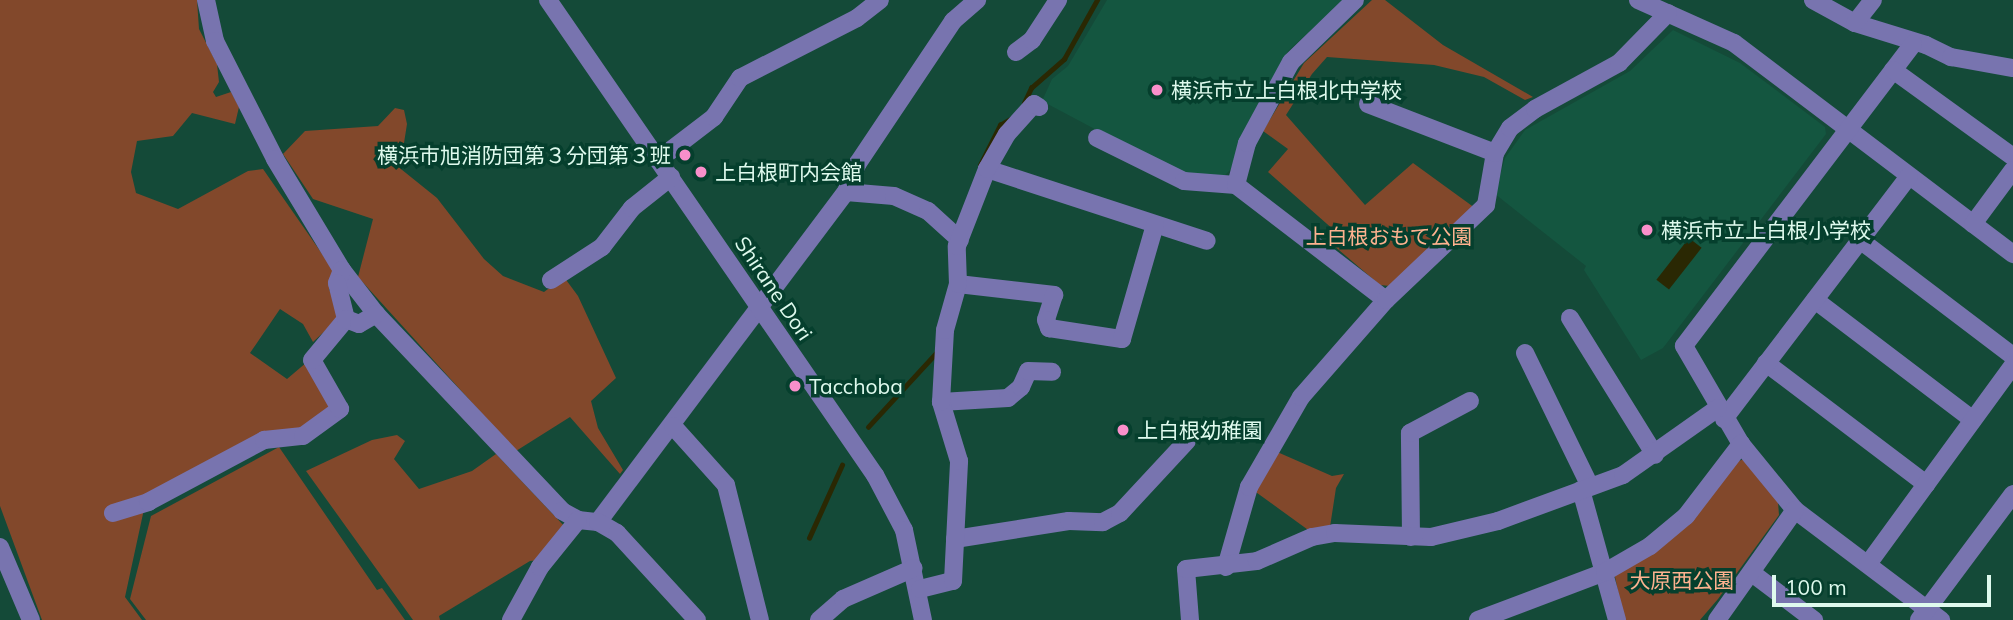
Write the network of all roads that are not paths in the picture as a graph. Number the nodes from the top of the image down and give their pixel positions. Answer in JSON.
{"nodes":[{"id":1,"x":206,"y":0,"type":"edge"},
{"id":2,"x":548,"y":0,"type":"edge"},
{"id":3,"x":880,"y":0,"type":"edge"},
{"id":4,"x":977,"y":0,"type":"edge"},
{"id":5,"x":1058,"y":0,"type":"edge"},
{"id":6,"x":1355,"y":0,"type":"edge"},
{"id":7,"x":1638,"y":0,"type":"edge"},
{"id":8,"x":1813,"y":0,"type":"edge"},
{"id":9,"x":1873,"y":0,"type":"edge"},
{"id":10,"x":1663,"y":8,"type":"edge"},
{"id":11,"x":1855,"y":23,"type":"junction"},
{"id":12,"x":1913,"y":44,"type":"junction"},
{"id":13,"x":1016,"y":52,"type":"dead end"},
{"id":14,"x":2013,"y":68,"type":"edge"},
{"id":15,"x":1893,"y":70,"type":"junction"},
{"id":16,"x":1368,"y":104,"type":"dead end"},
{"id":17,"x":1039,"y":107,"type":"dead end"},
{"id":18,"x":1848,"y":129,"type":"junction"},
{"id":19,"x":1097,"y":138,"type":"dead end"},
{"id":20,"x":1495,"y":153,"type":"junction"},
{"id":21,"x":2013,"y":157,"type":"edge"},
{"id":22,"x":658,"y":160,"type":"junction"},
{"id":23,"x":987,"y":169,"type":"junction"},
{"id":24,"x":2013,"y":170,"type":"edge"},
{"id":25,"x":1909,"y":176,"type":"junction"},
{"id":26,"x":671,"y":177,"type":"junction"},
{"id":27,"x":1236,"y":185,"type":"junction"},
{"id":28,"x":846,"y":192,"type":"junction"},
{"id":29,"x":1973,"y":223,"type":"junction"},
{"id":30,"x":1155,"y":225,"type":"junction"},
{"id":31,"x":960,"y":240,"type":"junction"},
{"id":32,"x":1860,"y":240,"type":"junction"},
{"id":33,"x":1207,"y":241,"type":"dead end"},
{"id":34,"x":2013,"y":254,"type":"edge"},
{"id":35,"x":342,"y":270,"type":"junction"},
{"id":36,"x":551,"y":280,"type":"dead end"},
{"id":37,"x":958,"y":284,"type":"junction"},
{"id":38,"x":1386,"y":300,"type":"junction"},
{"id":39,"x":1815,"y":300,"type":"junction"},
{"id":40,"x":761,"y":310,"type":"junction"},
{"id":41,"x":376,"y":314,"type":"junction"},
{"id":42,"x":1570,"y":318,"type":"dead end"},
{"id":43,"x":346,"y":320,"type":"junction"},
{"id":44,"x":1525,"y":353,"type":"dead end"},
{"id":45,"x":2013,"y":356,"type":"edge"},
{"id":46,"x":1766,"y":363,"type":"junction"},
{"id":47,"x":2013,"y":365,"type":"edge"},
{"id":48,"x":1052,"y":372,"type":"dead end"},
{"id":49,"x":1470,"y":401,"type":"dead end"},
{"id":50,"x":941,"y":402,"type":"junction"},
{"id":51,"x":1721,"y":413,"type":"junction"},
{"id":52,"x":1973,"y":420,"type":"junction"},
{"id":53,"x":673,"y":426,"type":"junction"},
{"id":54,"x":1187,"y":442,"type":"dead end"},
{"id":55,"x":1741,"y":444,"type":"junction"},
{"id":56,"x":1654,"y":455,"type":"junction"},
{"id":57,"x":1926,"y":484,"type":"junction"},
{"id":58,"x":1585,"y":488,"type":"junction"},
{"id":59,"x":2013,"y":494,"type":"edge"},
{"id":60,"x":1796,"y":510,"type":"junction"},
{"id":61,"x":113,"y":513,"type":"dead end"},
{"id":62,"x":578,"y":520,"type":"junction"},
{"id":63,"x":598,"y":522,"type":"junction"},
{"id":64,"x":1411,"y":537,"type":"junction"},
{"id":65,"x":955,"y":539,"type":"junction"},
{"id":66,"x":0,"y":547,"type":"edge"},
{"id":67,"x":1868,"y":564,"type":"junction"},
{"id":68,"x":1226,"y":567,"type":"junction"},
{"id":69,"x":914,"y":568,"type":"junction"},
{"id":70,"x":1605,"y":572,"type":"junction"},
{"id":71,"x":1752,"y":573,"type":"junction"},
{"id":72,"x":920,"y":589,"type":"junction"},
{"id":73,"x":1929,"y":617,"type":"edge"},
{"id":74,"x":1720,"y":619,"type":"edge"},
{"id":75,"x":31,"y":620,"type":"edge"},
{"id":76,"x":511,"y":620,"type":"edge"},
{"id":77,"x":697,"y":620,"type":"edge"},
{"id":78,"x":760,"y":620,"type":"edge"},
{"id":79,"x":818,"y":620,"type":"edge"},
{"id":80,"x":923,"y":620,"type":"edge"},
{"id":81,"x":1190,"y":620,"type":"edge"},
{"id":82,"x":1478,"y":620,"type":"edge"},
{"id":83,"x":1617,"y":620,"type":"edge"},
{"id":84,"x":1814,"y":620,"type":"edge"}],
"edges":[{"from":1,"to":35,"type":"street"},
{"from":2,"to":22,"type":"street","name":"Shirane Dori"},
{"from":3,"to":22,"type":"street"},
{"from":4,"to":28,"type":"street"},
{"from":5,"to":13,"type":"street"},
{"from":6,"to":27,"type":"street"},
{"from":7,"to":10,"type":"street"},
{"from":8,"to":11,"type":"street"},
{"from":9,"to":11,"type":"street"},
{"from":10,"to":18,"type":"street"},
{"from":10,"to":20,"type":"street"},
{"from":11,"to":12,"type":"street"},
{"from":12,"to":14,"type":"street"},
{"from":12,"to":15,"type":"street"},
{"from":15,"to":18,"type":"street"},
{"from":15,"to":21,"type":"street"},
{"from":16,"to":20,"type":"street"},
{"from":17,"to":23,"type":"street"},
{"from":18,"to":25,"type":"street"},
{"from":18,"to":51,"type":"street"},
{"from":19,"to":27,"type":"street"},
{"from":20,"to":38,"type":"street"},
{"from":22,"to":26,"type":"street","name":"Shirane Dori"},
{"from":23,"to":30,"type":"street"},
{"from":23,"to":31,"type":"street"},
{"from":24,"to":29,"type":"street"},
{"from":25,"to":29,"type":"street"},
{"from":25,"to":32,"type":"street"},
{"from":26,"to":36,"type":"street"},
{"from":26,"to":40,"type":"street","name":"Shirane Dori"},
{"from":27,"to":38,"type":"street"},
{"from":28,"to":31,"type":"street"},
{"from":28,"to":40,"type":"street"},
{"from":29,"to":34,"type":"street"},
{"from":30,"to":33,"type":"street"},
{"from":30,"to":37,"type":"street"},
{"from":31,"to":37,"type":"street"},
{"from":32,"to":39,"type":"street"},
{"from":32,"to":45,"type":"street"},
{"from":35,"to":41,"type":"street"},
{"from":35,"to":43,"type":"street"},
{"from":37,"to":50,"type":"street"},
{"from":38,"to":68,"type":"street"},
{"from":39,"to":46,"type":"street"},
{"from":39,"to":52,"type":"street"},
{"from":40,"to":53,"type":"street"},
{"from":40,"to":69,"type":"street","name":"Shirane Dori"},
{"from":41,"to":43,"type":"street"},
{"from":41,"to":62,"type":"street"},
{"from":42,"to":56,"type":"street"},
{"from":43,"to":61,"type":"street"},
{"from":44,"to":58,"type":"street"},
{"from":46,"to":51,"type":"street"},
{"from":46,"to":57,"type":"street"},
{"from":47,"to":52,"type":"street"},
{"from":48,"to":50,"type":"street"},
{"from":49,"to":64,"type":"street"},
{"from":50,"to":65,"type":"street"},
{"from":51,"to":55,"type":"street"},
{"from":51,"to":56,"type":"street"},
{"from":52,"to":57,"type":"street"},
{"from":53,"to":63,"type":"street"},
{"from":53,"to":78,"type":"street"},
{"from":54,"to":65,"type":"street"},
{"from":55,"to":60,"type":"street"},
{"from":55,"to":70,"type":"street"},
{"from":56,"to":58,"type":"street"},
{"from":57,"to":67,"type":"street"},
{"from":58,"to":64,"type":"street"},
{"from":58,"to":70,"type":"street"},
{"from":59,"to":73,"type":"street"},
{"from":60,"to":67,"type":"street"},
{"from":60,"to":71,"type":"street"},
{"from":62,"to":63,"type":"street"},
{"from":62,"to":76,"type":"street"},
{"from":63,"to":77,"type":"street"},
{"from":64,"to":68,"type":"street"},
{"from":65,"to":72,"type":"street"},
{"from":66,"to":75,"type":"street"},
{"from":67,"to":73,"type":"street"},
{"from":68,"to":81,"type":"street"},
{"from":69,"to":72,"type":"street","name":"Shirane Dori"},
{"from":69,"to":79,"type":"street"},
{"from":70,"to":82,"type":"street"},
{"from":70,"to":83,"type":"street"},
{"from":71,"to":74,"type":"street"},
{"from":71,"to":84,"type":"street"},
{"from":72,"to":80,"type":"street","name":"Shirane Dori"}]}
